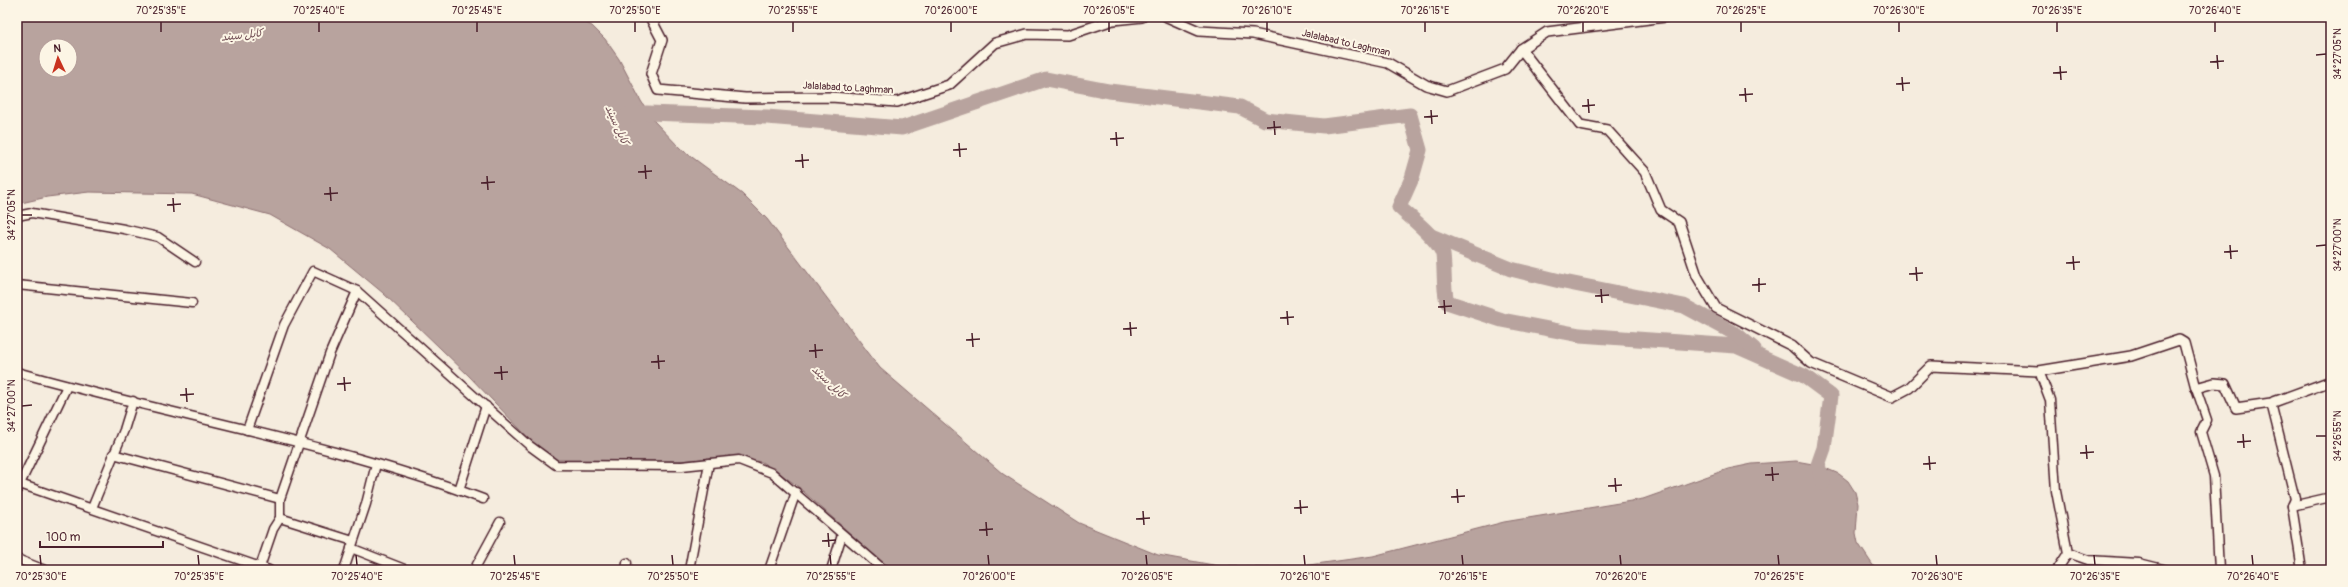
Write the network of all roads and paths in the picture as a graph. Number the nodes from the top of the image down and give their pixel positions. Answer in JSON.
{"nodes":[{"id":1,"x":650,"y":17,"type":"edge"},
{"id":2,"x":1142,"y":17,"type":"edge"},
{"id":3,"x":1167,"y":17,"type":"edge"},
{"id":4,"x":1665,"y":17,"type":"edge"},
{"id":5,"x":1521,"y":49,"type":"junction"},
{"id":6,"x":17,"y":216,"type":"edge"},
{"id":7,"x":195,"y":262,"type":"dead end"},
{"id":8,"x":17,"y":285,"type":"edge"},
{"id":9,"x":357,"y":291,"type":"junction"},
{"id":10,"x":192,"y":303,"type":"dead end"},
{"id":11,"x":17,"y":372,"type":"edge"},
{"id":12,"x":2039,"y":372,"type":"junction"},
{"id":13,"x":2331,"y":381,"type":"edge"},
{"id":14,"x":67,"y":386,"type":"junction"},
{"id":15,"x":2196,"y":388,"type":"junction"},
{"id":16,"x":133,"y":401,"type":"junction"},
{"id":17,"x":2270,"y":403,"type":"junction"},
{"id":18,"x":486,"y":406,"type":"junction"},
{"id":19,"x":247,"y":430,"type":"junction"},
{"id":20,"x":300,"y":443,"type":"junction"},
{"id":21,"x":113,"y":454,"type":"junction"},
{"id":22,"x":709,"y":463,"type":"junction"},
{"id":23,"x":376,"y":464,"type":"junction"},
{"id":24,"x":18,"y":486,"type":"edge"},
{"id":25,"x":458,"y":490,"type":"junction"},
{"id":26,"x":796,"y":492,"type":"junction"},
{"id":27,"x":2331,"y":497,"type":"edge"},
{"id":28,"x":280,"y":499,"type":"junction"},
{"id":29,"x":483,"y":499,"type":"dead end"},
{"id":30,"x":2292,"y":506,"type":"junction"},
{"id":31,"x":92,"y":508,"type":"junction"},
{"id":32,"x":280,"y":518,"type":"junction"},
{"id":33,"x":500,"y":522,"type":"dead end"},
{"id":34,"x":842,"y":534,"type":"junction"},
{"id":35,"x":352,"y":544,"type":"junction"},
{"id":36,"x":2068,"y":552,"type":"junction"},
{"id":37,"x":17,"y":559,"type":"edge"},
{"id":38,"x":259,"y":568,"type":"edge"},
{"id":39,"x":45,"y":570,"type":"edge"},
{"id":40,"x":269,"y":570,"type":"edge"},
{"id":41,"x":344,"y":570,"type":"edge"},
{"id":42,"x":407,"y":570,"type":"edge"},
{"id":43,"x":474,"y":570,"type":"edge"},
{"id":44,"x":689,"y":570,"type":"edge"},
{"id":45,"x":769,"y":570,"type":"edge"},
{"id":46,"x":831,"y":570,"type":"edge"},
{"id":47,"x":884,"y":570,"type":"edge"},
{"id":48,"x":2057,"y":570,"type":"edge"},
{"id":49,"x":2168,"y":570,"type":"edge"},
{"id":50,"x":2219,"y":570,"type":"edge"},
{"id":51,"x":2302,"y":570,"type":"edge"}],
"edges":[{"from":1,"to":2,"type":"street","name":"Jalalabad to Laghman"},
{"from":3,"to":5,"type":"street","name":"Jalalabad to Laghman"},
{"from":4,"to":5,"type":"street","name":"Jalalabad to Laghman"},
{"from":5,"to":12,"type":"street"},
{"from":6,"to":7,"type":"street"},
{"from":8,"to":10,"type":"street"},
{"from":9,"to":18,"type":"street"},
{"from":9,"to":19,"type":"street"},
{"from":9,"to":20,"type":"street"},
{"from":11,"to":14,"type":"street"},
{"from":12,"to":15,"type":"street"},
{"from":12,"to":36,"type":"street"},
{"from":13,"to":17,"type":"street"},
{"from":14,"to":16,"type":"street"},
{"from":14,"to":24,"type":"street"},
{"from":15,"to":17,"type":"street"},
{"from":15,"to":50,"type":"street"},
{"from":16,"to":19,"type":"street"},
{"from":16,"to":21,"type":"street"},
{"from":17,"to":30,"type":"street"},
{"from":18,"to":22,"type":"street"},
{"from":18,"to":25,"type":"street"},
{"from":19,"to":20,"type":"street"},
{"from":20,"to":23,"type":"street"},
{"from":20,"to":28,"type":"street"},
{"from":21,"to":28,"type":"street"},
{"from":21,"to":31,"type":"street"},
{"from":22,"to":26,"type":"street"},
{"from":22,"to":44,"type":"street"},
{"from":23,"to":25,"type":"street"},
{"from":23,"to":35,"type":"street"},
{"from":24,"to":31,"type":"street"},
{"from":25,"to":29,"type":"street"},
{"from":26,"to":34,"type":"street"},
{"from":26,"to":45,"type":"street"},
{"from":27,"to":30,"type":"street"},
{"from":28,"to":32,"type":"street"},
{"from":30,"to":51,"type":"street"},
{"from":31,"to":38,"type":"street"},
{"from":32,"to":35,"type":"street"},
{"from":32,"to":38,"type":"street"},
{"from":33,"to":43,"type":"street"},
{"from":34,"to":46,"type":"street"},
{"from":34,"to":47,"type":"street"},
{"from":35,"to":41,"type":"street"},
{"from":35,"to":42,"type":"street"},
{"from":36,"to":48,"type":"street"},
{"from":36,"to":49,"type":"street"},
{"from":37,"to":39,"type":"street"},
{"from":38,"to":40,"type":"street"}]}
